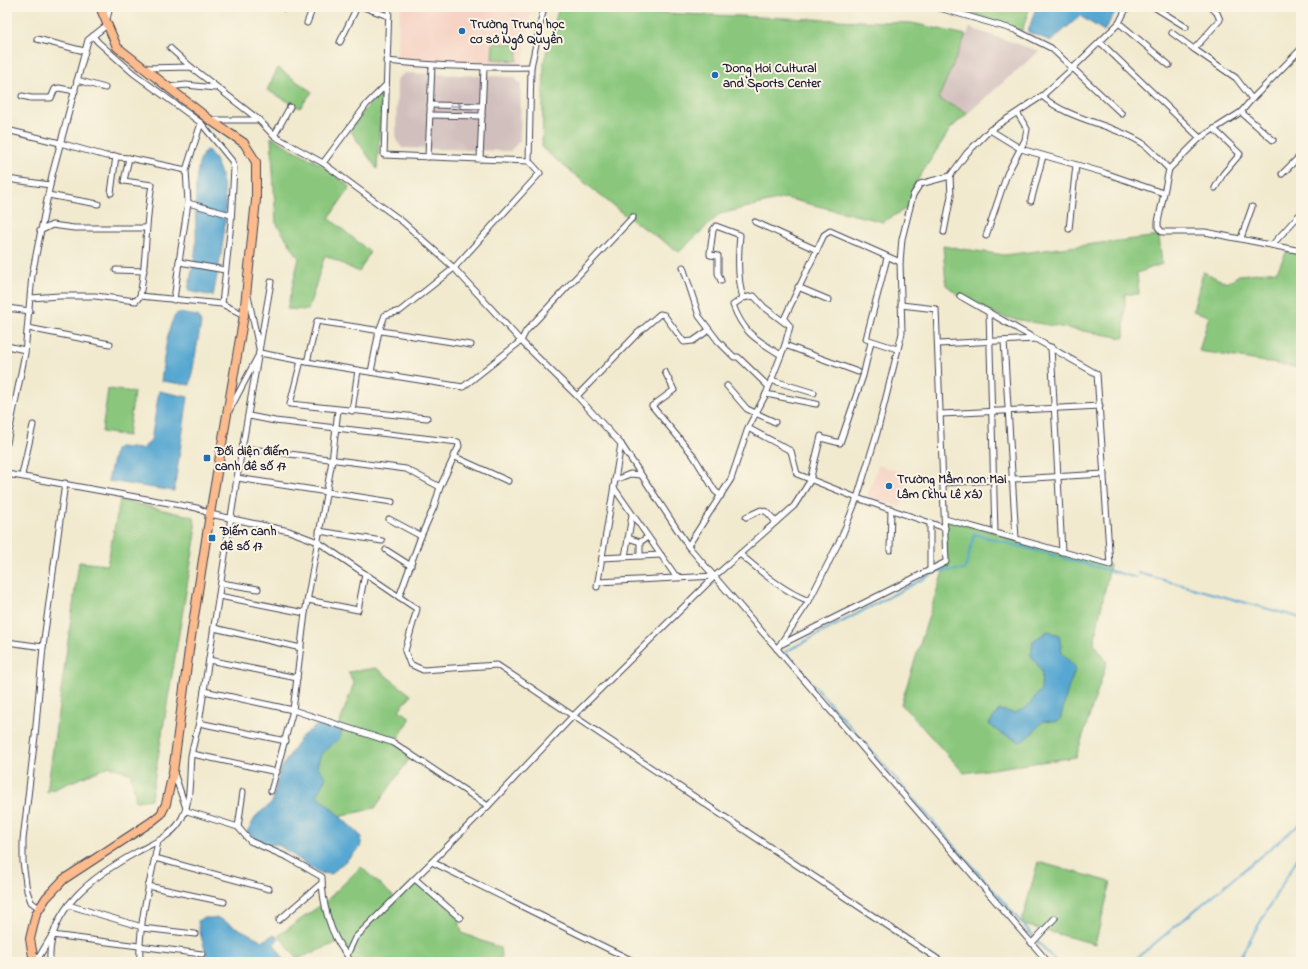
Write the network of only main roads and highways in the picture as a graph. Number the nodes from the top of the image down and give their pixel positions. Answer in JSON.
{"nodes":[{"id":1,"x":100,"y":7,"type":"edge"},
{"id":2,"x":35,"y":962,"type":"edge"}],
"edges":[{"from":1,"to":2,"type":"main road"}]}
